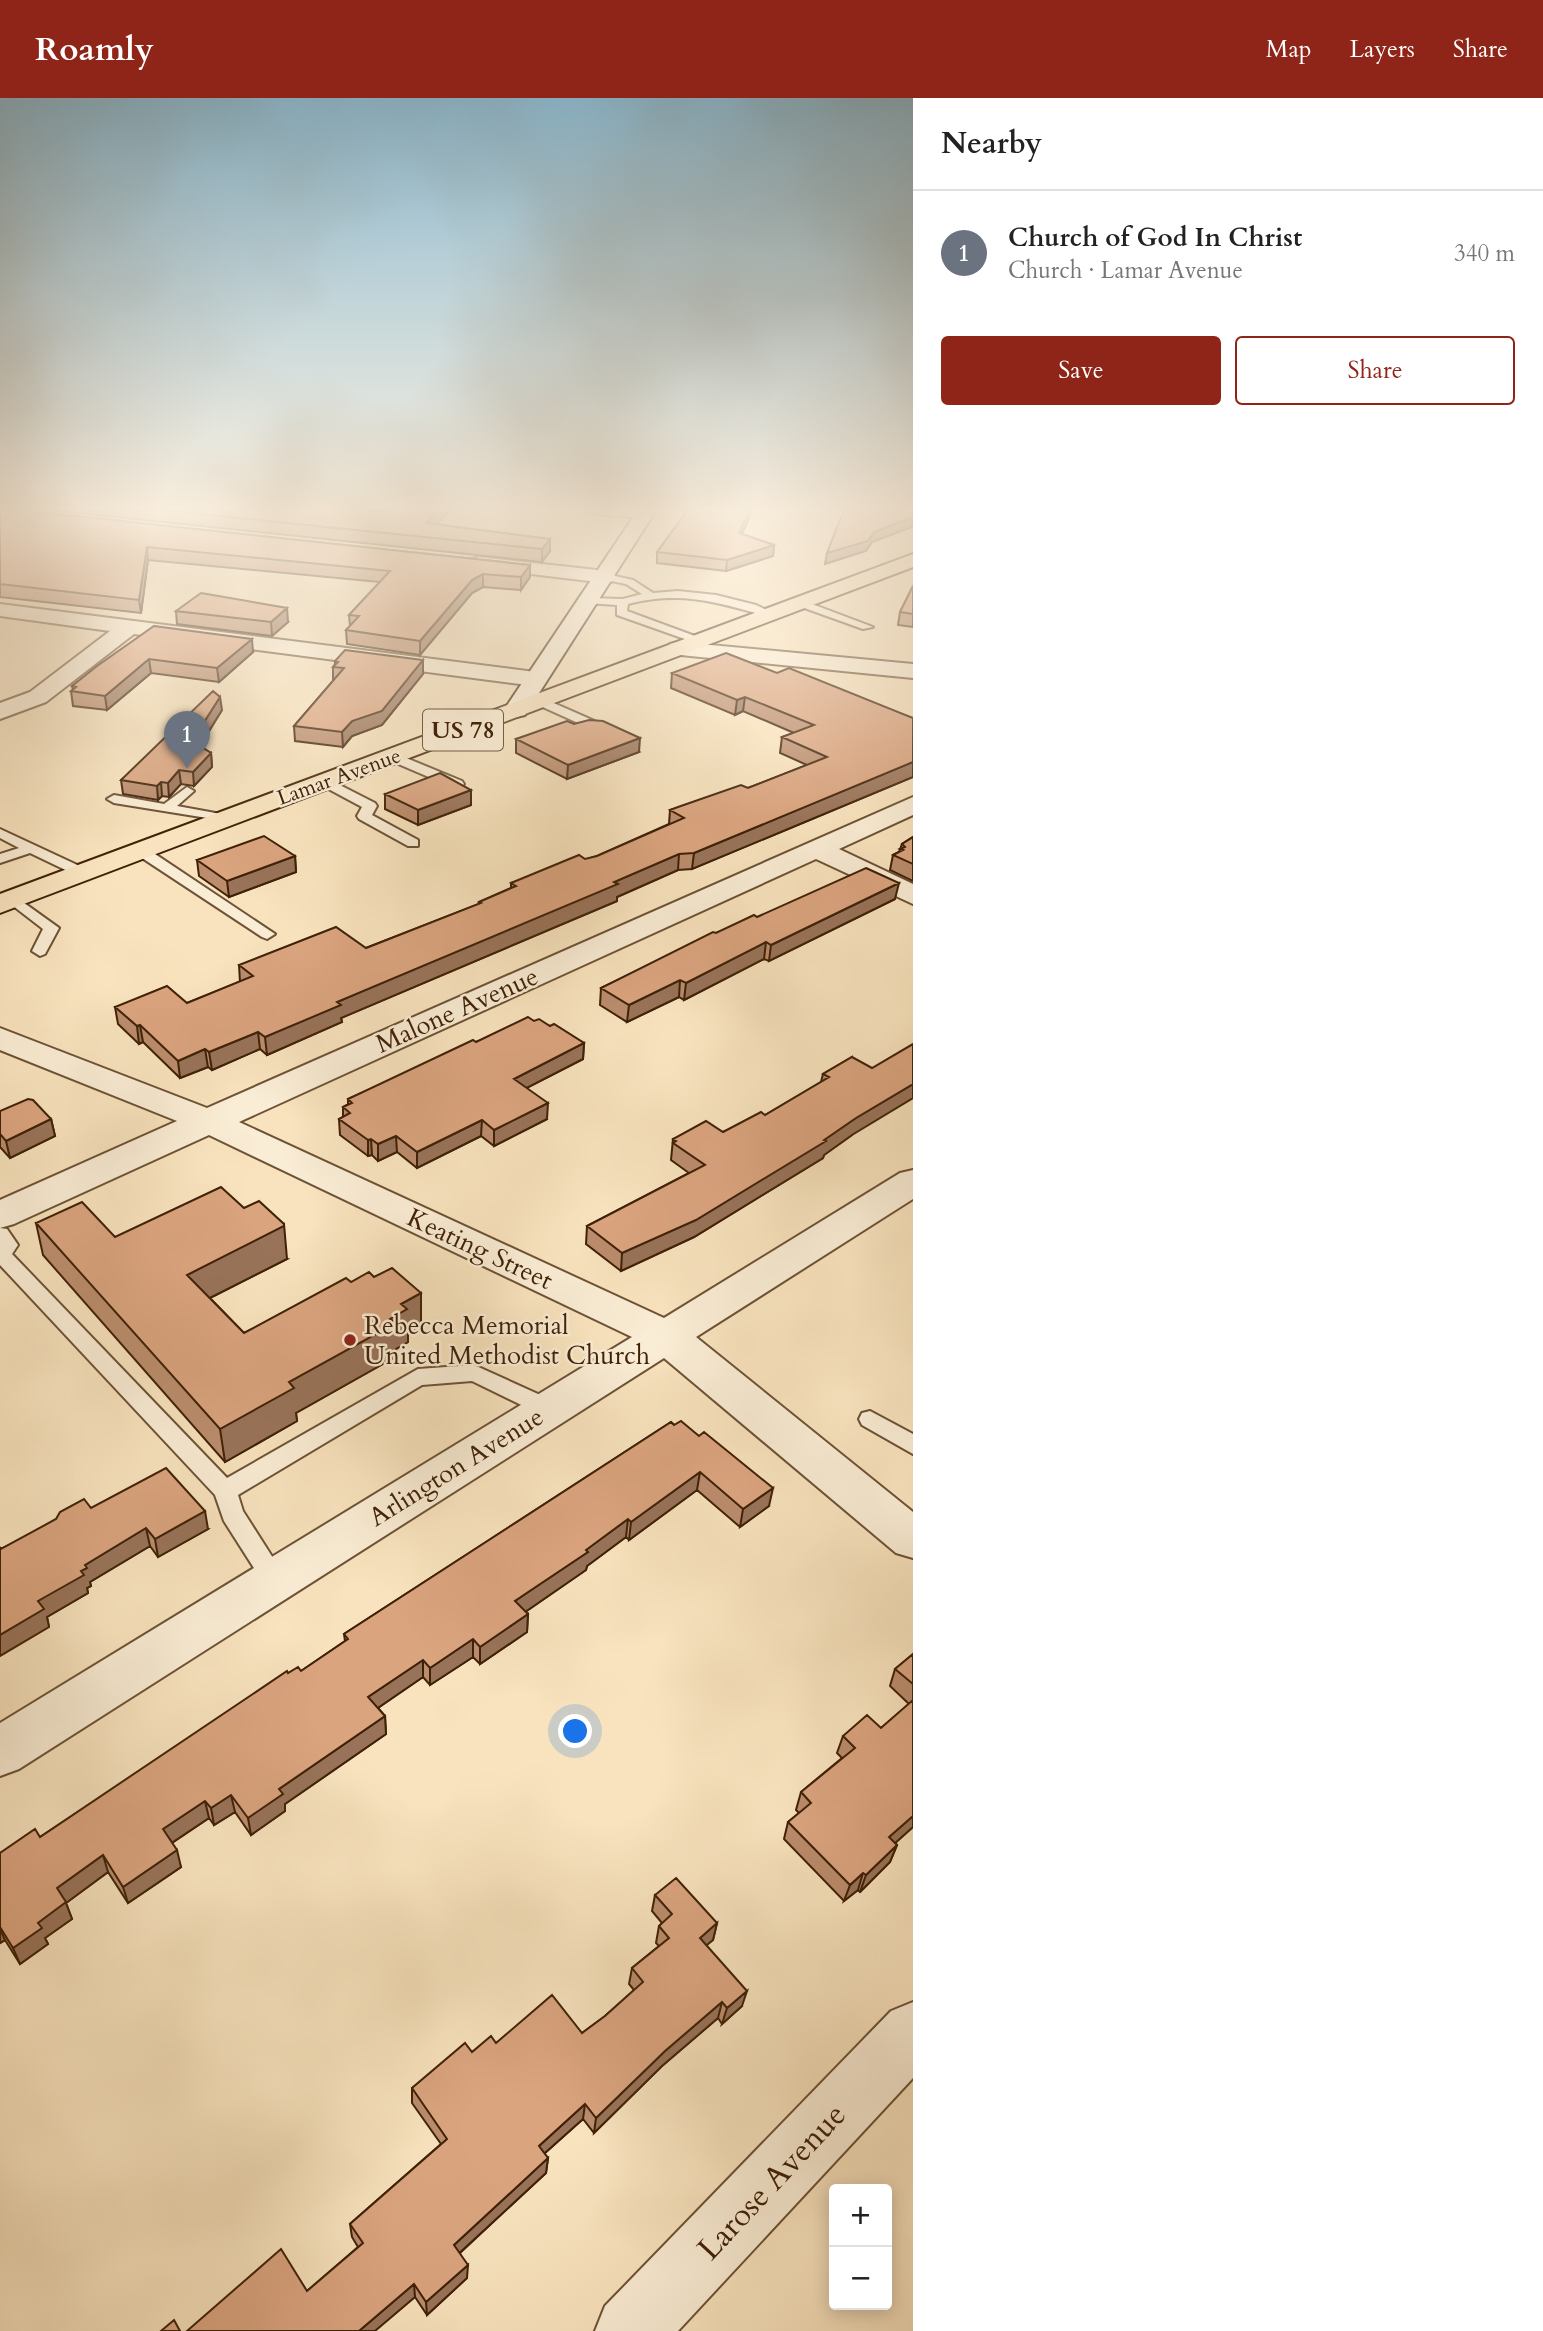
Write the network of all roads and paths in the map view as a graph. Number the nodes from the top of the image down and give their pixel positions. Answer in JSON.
{"nodes":[{"id":1,"x":9,"y":611,"type":"edge"},
{"id":2,"x":583,"y":611,"type":"edge"},
{"id":3,"x":621,"y":611,"type":"edge"},
{"id":4,"x":763,"y":611,"type":"edge"},
{"id":5,"x":778,"y":611,"type":"edge"},
{"id":6,"x":824,"y":611,"type":"edge"},
{"id":7,"x":770,"y":614,"type":"junction"},
{"id":8,"x":867,"y":626,"type":"dead end"},
{"id":9,"x":129,"y":627,"type":"junction"},
{"id":10,"x":689,"y":645,"type":"junction"},
{"id":11,"x":913,"y":671,"type":"edge"},
{"id":12,"x":538,"y":690,"type":"junction"},
{"id":13,"x":0,"y":712,"type":"edge"},
{"id":14,"x":602,"y":729,"type":"edge"},
{"id":15,"x":394,"y":757,"type":"junction"},
{"id":16,"x":326,"y":782,"type":"junction"},
{"id":17,"x":458,"y":785,"type":"edge"},
{"id":18,"x":187,"y":791,"type":"dead end"},
{"id":19,"x":114,"y":799,"type":"dead end"},
{"id":20,"x":913,"y":805,"type":"edge"},
{"id":21,"x":167,"y":808,"type":"junction"},
{"id":22,"x":227,"y":819,"type":"junction"},
{"id":23,"x":0,"y":833,"type":"edge"},
{"id":24,"x":413,"y":843,"type":"dead end"},
{"id":25,"x":31,"y":848,"type":"junction"},
{"id":26,"x":818,"y":849,"type":"junction"},
{"id":27,"x":141,"y":851,"type":"junction"},
{"id":28,"x":0,"y":859,"type":"edge"},
{"id":29,"x":83,"y":873,"type":"junction"},
{"id":30,"x":913,"y":895,"type":"edge"},
{"id":31,"x":7,"y":901,"type":"edge"},
{"id":32,"x":267,"y":934,"type":"dead end"},
{"id":33,"x":40,"y":951,"type":"dead end"},
{"id":34,"x":0,"y":1038,"type":"edge"},
{"id":35,"x":208,"y":1121,"type":"junction"},
{"id":36,"x":913,"y":1182,"type":"edge"},
{"id":37,"x":0,"y":1215,"type":"edge"},
{"id":38,"x":1,"y":1248,"type":"edge"},
{"id":39,"x":666,"y":1336,"type":"junction"},
{"id":40,"x":550,"y":1409,"type":"junction"},
{"id":41,"x":870,"y":1419,"type":"dead end"},
{"id":42,"x":913,"y":1445,"type":"edge"},
{"id":43,"x":225,"y":1491,"type":"junction"},
{"id":44,"x":913,"y":1539,"type":"edge"},
{"id":45,"x":275,"y":1580,"type":"junction"},
{"id":46,"x":0,"y":1752,"type":"edge"},
{"id":47,"x":913,"y":2033,"type":"edge"},
{"id":48,"x":630,"y":2331,"type":"edge"}],
"edges":[{"from":1,"to":9,"type":"street"},
{"from":2,"to":12,"type":"street"},
{"from":3,"to":10,"type":"lane"},
{"from":4,"to":7,"type":"lane"},
{"from":5,"to":7,"type":"main road","name":"Lamar Avenue","number":"US 78"},
{"from":6,"to":8,"type":"lane"},
{"from":7,"to":10,"type":"main road","name":"Lamar Avenue","number":"US 78"},
{"from":9,"to":12,"type":"street"},
{"from":9,"to":13,"type":"street"},
{"from":10,"to":11,"type":"street"},
{"from":10,"to":12,"type":"main road","name":"Lamar Avenue","number":"US 78"},
{"from":12,"to":14,"type":"lane"},
{"from":12,"to":15,"type":"main road","name":"Lamar Avenue","number":"US 78"},
{"from":15,"to":16,"type":"main road","name":"Lamar Avenue","number":"US 78"},
{"from":15,"to":17,"type":"lane"},
{"from":16,"to":22,"type":"main road","name":"Lamar Avenue","number":"US 78"},
{"from":16,"to":24,"type":"lane"},
{"from":18,"to":21,"type":"lane"},
{"from":19,"to":21,"type":"lane"},
{"from":20,"to":26,"type":"street","name":"Malone Avenue"},
{"from":21,"to":22,"type":"lane"},
{"from":22,"to":27,"type":"main road","name":"Lamar Avenue","number":"US 78"},
{"from":23,"to":25,"type":"lane"},
{"from":25,"to":28,"type":"lane"},
{"from":25,"to":29,"type":"lane"},
{"from":26,"to":30,"type":"street"},
{"from":26,"to":35,"type":"street","name":"Malone Avenue"},
{"from":27,"to":29,"type":"main road","name":"Lamar Avenue","number":"US 78"},
{"from":27,"to":32,"type":"lane"},
{"from":29,"to":31,"type":"main road","name":"Lamar Avenue","number":"US 78"},
{"from":31,"to":33,"type":"lane"},
{"from":34,"to":35,"type":"street","name":"Keating Street"},
{"from":35,"to":37,"type":"street","name":"Malone Avenue"},
{"from":35,"to":39,"type":"street","name":"Keating Street"},
{"from":36,"to":39,"type":"street","name":"Arlington Avenue"},
{"from":38,"to":43,"type":"lane"},
{"from":39,"to":40,"type":"street","name":"Arlington Avenue"},
{"from":39,"to":44,"type":"street","name":"Keating Street"},
{"from":40,"to":43,"type":"lane"},
{"from":40,"to":45,"type":"street","name":"Arlington Avenue"},
{"from":41,"to":42,"type":"lane"},
{"from":43,"to":45,"type":"lane"},
{"from":45,"to":46,"type":"street","name":"Arlington Avenue"},
{"from":47,"to":48,"type":"street","name":"Larose Avenue"}]}
